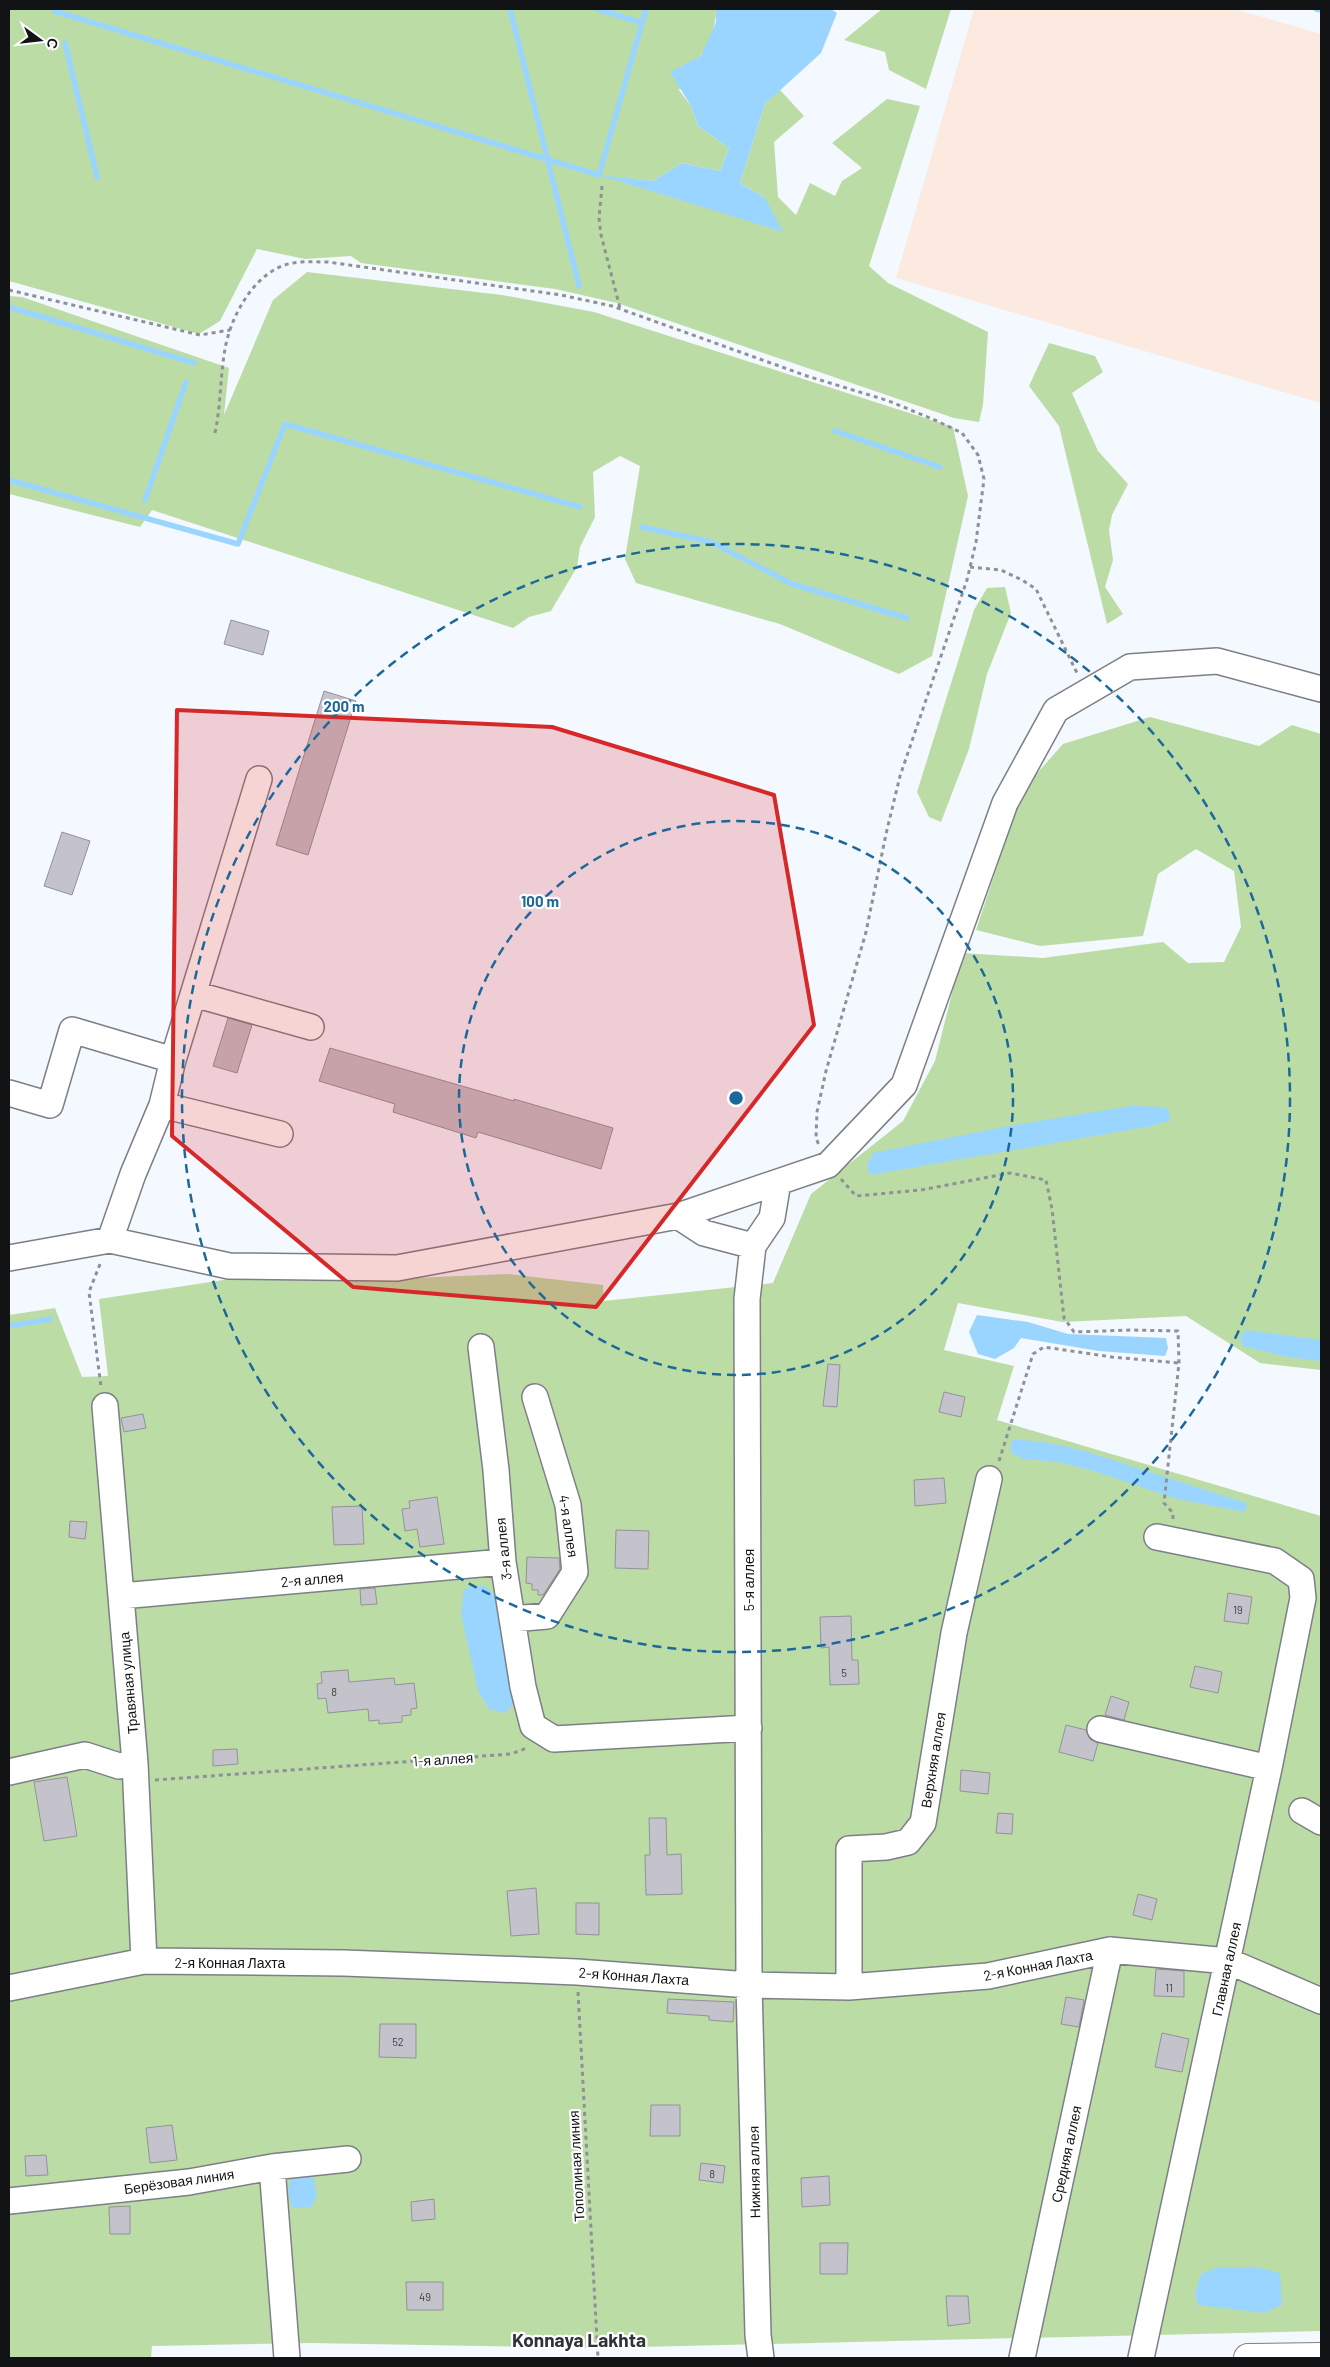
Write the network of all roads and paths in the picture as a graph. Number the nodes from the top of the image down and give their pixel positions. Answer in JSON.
{"nodes":[{"id":1,"x":602,"y":186,"type":"dead end"},
{"id":2,"x":9,"y":290,"type":"edge"},
{"id":3,"x":620,"y":309,"type":"junction"},
{"id":4,"x":230,"y":330,"type":"junction"},
{"id":5,"x":215,"y":433,"type":"dead end"},
{"id":6,"x":970,"y":566,"type":"junction"},
{"id":7,"x":1321,"y":689,"type":"edge"},
{"id":8,"x":1087,"y":692,"type":"junction"},
{"id":9,"x":259,"y":779,"type":"dead end"},
{"id":10,"x":194,"y":994,"type":"junction"},
{"id":11,"x":311,"y":1027,"type":"dead end"},
{"id":12,"x":173,"y":1060,"type":"junction"},
{"id":13,"x":9,"y":1093,"type":"edge"},
{"id":14,"x":162,"y":1105,"type":"junction"},
{"id":15,"x":280,"y":1134,"type":"dead end"},
{"id":16,"x":828,"y":1165,"type":"junction"},
{"id":17,"x":789,"y":1179,"type":"junction"},
{"id":18,"x":678,"y":1216,"type":"junction"},
{"id":19,"x":110,"y":1240,"type":"junction"},
{"id":20,"x":753,"y":1246,"type":"junction"},
{"id":21,"x":9,"y":1258,"type":"edge"},
{"id":22,"x":481,"y":1347,"type":"dead end"},
{"id":23,"x":1179,"y":1363,"type":"junction"},
{"id":24,"x":535,"y":1397,"type":"dead end"},
{"id":25,"x":105,"y":1406,"type":"joint"},
{"id":26,"x":989,"y":1479,"type":"joint"},
{"id":27,"x":1164,"y":1502,"type":"dead end"},
{"id":28,"x":1157,"y":1536,"type":"dead end"},
{"id":29,"x":503,"y":1562,"type":"junction"},
{"id":30,"x":121,"y":1596,"type":"junction"},
{"id":31,"x":512,"y":1620,"type":"junction"},
{"id":32,"x":749,"y":1728,"type":"junction"},
{"id":33,"x":1100,"y":1729,"type":"dead end"},
{"id":34,"x":554,"y":1739,"type":"junction"},
{"id":35,"x":1269,"y":1768,"type":"junction"},
{"id":36,"x":9,"y":1772,"type":"edge"},
{"id":37,"x":135,"y":1772,"type":"junction"},
{"id":38,"x":1110,"y":1950,"type":"junction"},
{"id":39,"x":144,"y":1961,"type":"junction"},
{"id":40,"x":1228,"y":1961,"type":"junction"},
{"id":41,"x":576,"y":1972,"type":"junction"},
{"id":42,"x":749,"y":1985,"type":"junction"},
{"id":43,"x":849,"y":1987,"type":"junction"},
{"id":44,"x":9,"y":1988,"type":"edge"},
{"id":45,"x":1321,"y":2000,"type":"edge"},
{"id":46,"x":348,"y":2158,"type":"dead end"},
{"id":47,"x":272,"y":2167,"type":"junction"},
{"id":48,"x":9,"y":2200,"type":"edge"},
{"id":49,"x":1321,"y":2357,"type":"edge"},
{"id":50,"x":287,"y":2358,"type":"edge"},
{"id":51,"x":598,"y":2358,"type":"edge"},
{"id":52,"x":761,"y":2358,"type":"edge"},
{"id":53,"x":1022,"y":2358,"type":"edge"},
{"id":54,"x":1141,"y":2358,"type":"edge"},
{"id":55,"x":1248,"y":2358,"type":"edge"}],
"edges":[{"from":1,"to":3,"type":"path"},
{"from":2,"to":4,"type":"path"},
{"from":3,"to":4,"type":"path"},
{"from":3,"to":6,"type":"path"},
{"from":4,"to":5,"type":"path"},
{"from":6,"to":8,"type":"path"},
{"from":6,"to":16,"type":"path"},
{"from":7,"to":8,"type":"street"},
{"from":8,"to":16,"type":"street"},
{"from":9,"to":10,"type":"street"},
{"from":10,"to":11,"type":"street"},
{"from":10,"to":12,"type":"street"},
{"from":12,"to":13,"type":"street"},
{"from":12,"to":14,"type":"street"},
{"from":14,"to":15,"type":"street"},
{"from":14,"to":19,"type":"street"},
{"from":16,"to":17,"type":"street"},
{"from":16,"to":23,"type":"path"},
{"from":17,"to":18,"type":"street"},
{"from":17,"to":20,"type":"street","name":"5-я аллея"},
{"from":18,"to":19,"type":"street"},
{"from":18,"to":20,"type":"street"},
{"from":19,"to":21,"type":"street"},
{"from":19,"to":25,"type":"path"},
{"from":20,"to":32,"type":"street","name":"5-я аллея"},
{"from":22,"to":29,"type":"street","name":"3-я аллея"},
{"from":23,"to":26,"type":"path"},
{"from":23,"to":27,"type":"path"},
{"from":24,"to":31,"type":"street","name":"4-я аллея"},
{"from":25,"to":30,"type":"street","name":"Травяная улица"},
{"from":26,"to":43,"type":"street","name":"Верхняя аллея"},
{"from":28,"to":35,"type":"street","name":"Главная аллея"},
{"from":29,"to":30,"type":"street","name":"2-я аллея"},
{"from":29,"to":31,"type":"street","name":"3-я аллея"},
{"from":30,"to":37,"type":"street","name":"Травяная улица"},
{"from":31,"to":34,"type":"street","name":"3-я аллея"},
{"from":32,"to":34,"type":"street"},
{"from":32,"to":42,"type":"street","name":"5-я аллея"},
{"from":33,"to":35,"type":"street"},
{"from":34,"to":37,"type":"path","name":"1-я аллея"},
{"from":35,"to":40,"type":"street","name":"Главная аллея"},
{"from":36,"to":37,"type":"street"},
{"from":37,"to":39,"type":"street","name":"Травяная улица"},
{"from":38,"to":40,"type":"street","name":"2-я Конная Лахта"},
{"from":38,"to":43,"type":"street","name":"2-я Конная Лахта"},
{"from":38,"to":53,"type":"street","name":"Средняя аллея"},
{"from":39,"to":41,"type":"street","name":"2-я Конная Лахта"},
{"from":39,"to":44,"type":"street","name":"2-я Конная Лахта"},
{"from":40,"to":45,"type":"street","name":"2-я Конная Лахта"},
{"from":40,"to":54,"type":"street","name":"Главная аллея"},
{"from":41,"to":42,"type":"street","name":"2-я Конная Лахта"},
{"from":41,"to":51,"type":"path","name":"Тополиная линия"},
{"from":42,"to":43,"type":"street","name":"2-я Конная Лахта"},
{"from":42,"to":52,"type":"street","name":"Нижняя аллея"},
{"from":46,"to":47,"type":"street","name":"Берёзовая линия"},
{"from":47,"to":48,"type":"street","name":"Берёзовая линия"},
{"from":47,"to":50,"type":"street"},
{"from":49,"to":55,"type":"main road"}]}
